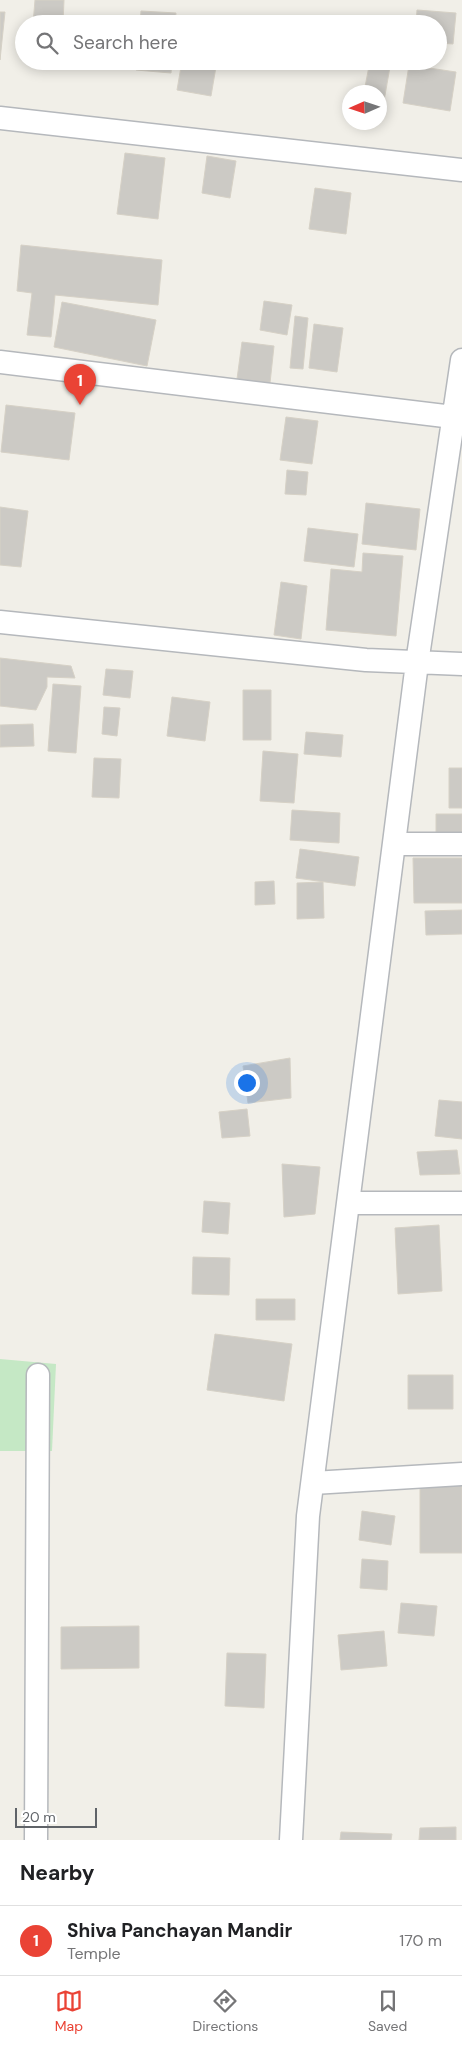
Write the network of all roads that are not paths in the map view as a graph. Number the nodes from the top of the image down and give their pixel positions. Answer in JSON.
{"nodes":[{"id":1,"x":0,"y":118,"type":"edge"},
{"id":2,"x":462,"y":170,"type":"edge"},
{"id":3,"x":462,"y":360,"type":"edge"},
{"id":4,"x":0,"y":362,"type":"edge"},
{"id":5,"x":453,"y":417,"type":"junction"},
{"id":6,"x":0,"y":622,"type":"edge"},
{"id":7,"x":417,"y":663,"type":"junction"},
{"id":8,"x":462,"y":664,"type":"edge"},
{"id":9,"x":394,"y":844,"type":"junction"},
{"id":10,"x":462,"y":844,"type":"edge"},
{"id":11,"x":462,"y":1203,"type":"edge"},
{"id":12,"x":349,"y":1204,"type":"junction"},
{"id":13,"x":38,"y":1375,"type":"dead end"},
{"id":14,"x":462,"y":1474,"type":"edge"},
{"id":15,"x":313,"y":1483,"type":"junction"},
{"id":16,"x":36,"y":1840,"type":"edge"},
{"id":17,"x":291,"y":1840,"type":"edge"}],
"edges":[{"from":1,"to":2,"type":"street"},
{"from":3,"to":5,"type":"street"},
{"from":4,"to":5,"type":"street"},
{"from":5,"to":7,"type":"street"},
{"from":6,"to":7,"type":"street"},
{"from":7,"to":8,"type":"street"},
{"from":7,"to":9,"type":"street"},
{"from":9,"to":10,"type":"street"},
{"from":9,"to":12,"type":"street"},
{"from":11,"to":12,"type":"street"},
{"from":12,"to":15,"type":"street"},
{"from":13,"to":16,"type":"street"},
{"from":14,"to":15,"type":"street"},
{"from":15,"to":17,"type":"street"}]}
